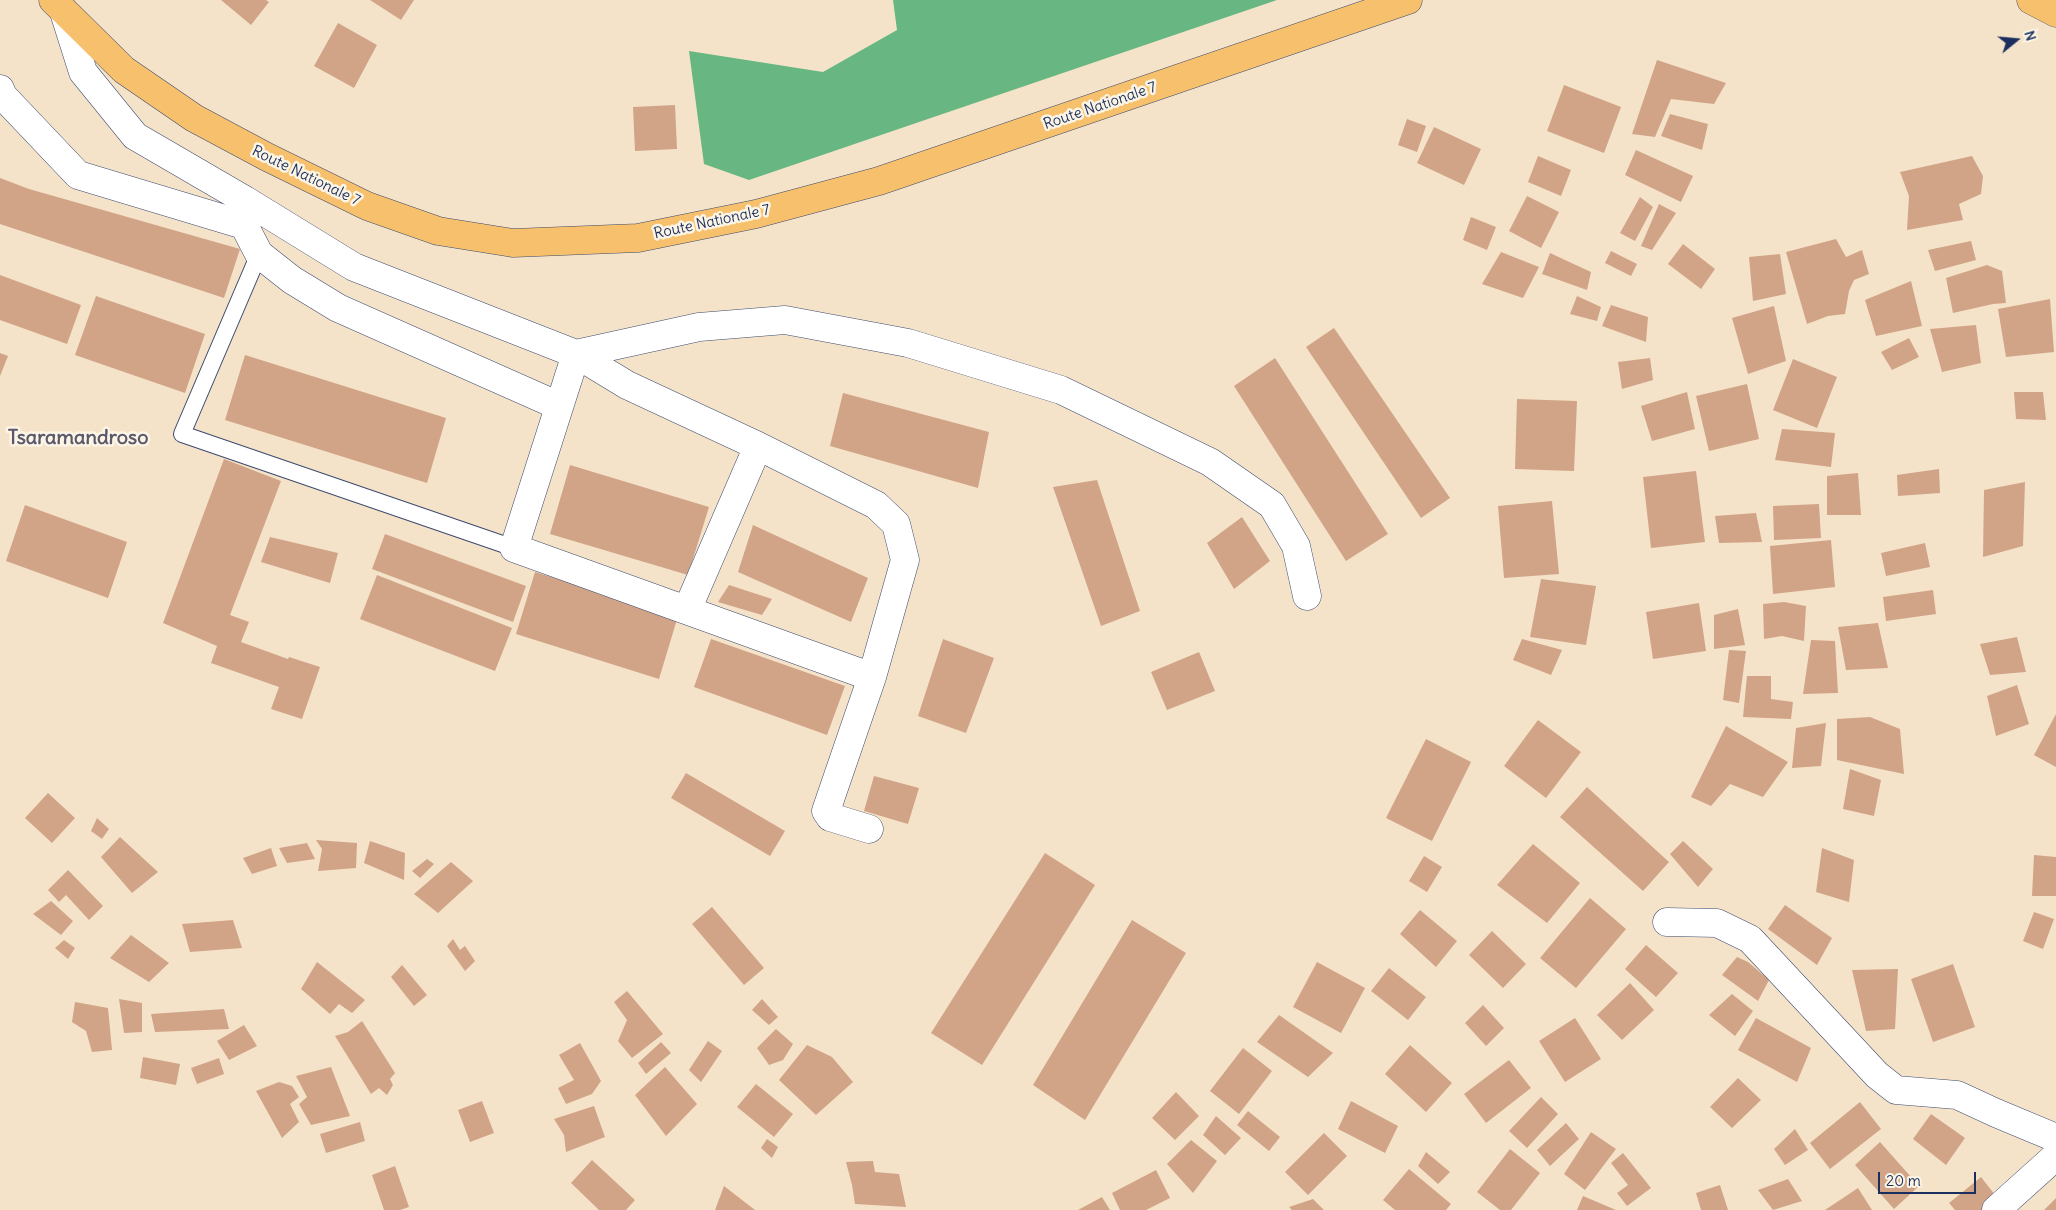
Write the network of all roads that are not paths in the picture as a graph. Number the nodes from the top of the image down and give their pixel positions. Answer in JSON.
{"nodes":[{"id":1,"x":1408,"y":0,"type":"edge"},
{"id":2,"x":2031,"y":0,"type":"edge"},
{"id":3,"x":58,"y":6,"type":"edge"},
{"id":4,"x":2056,"y":13,"type":"edge"},
{"id":5,"x":0,"y":90,"type":"edge"},
{"id":6,"x":259,"y":254,"type":"junction"},
{"id":7,"x":576,"y":354,"type":"junction"},
{"id":8,"x":559,"y":406,"type":"junction"},
{"id":9,"x":758,"y":446,"type":"junction"},
{"id":10,"x":514,"y":548,"type":"junction"},
{"id":11,"x":1306,"y":596,"type":"dead end"},
{"id":12,"x":687,"y":610,"type":"junction"},
{"id":13,"x":872,"y":677,"type":"junction"},
{"id":14,"x":869,"y":829,"type":"dead end"},
{"id":15,"x":1667,"y":922,"type":"dead end"},
{"id":16,"x":2056,"y":1138,"type":"edge"},
{"id":17,"x":2056,"y":1156,"type":"edge"},
{"id":18,"x":1996,"y":1210,"type":"edge"}],
"edges":[{"from":1,"to":3,"type":"main road","name":"Route Nationale 7"},
{"from":2,"to":4,"type":"main road"},
{"from":3,"to":7,"type":"street"},
{"from":5,"to":6,"type":"street"},
{"from":6,"to":8,"type":"street"},
{"from":6,"to":10,"type":"lane"},
{"from":7,"to":8,"type":"street"},
{"from":7,"to":9,"type":"street"},
{"from":7,"to":11,"type":"street"},
{"from":8,"to":10,"type":"street"},
{"from":9,"to":12,"type":"street"},
{"from":9,"to":13,"type":"street"},
{"from":10,"to":12,"type":"street"},
{"from":12,"to":13,"type":"street"},
{"from":13,"to":14,"type":"street"},
{"from":15,"to":16,"type":"street"},
{"from":17,"to":18,"type":"street"}]}
